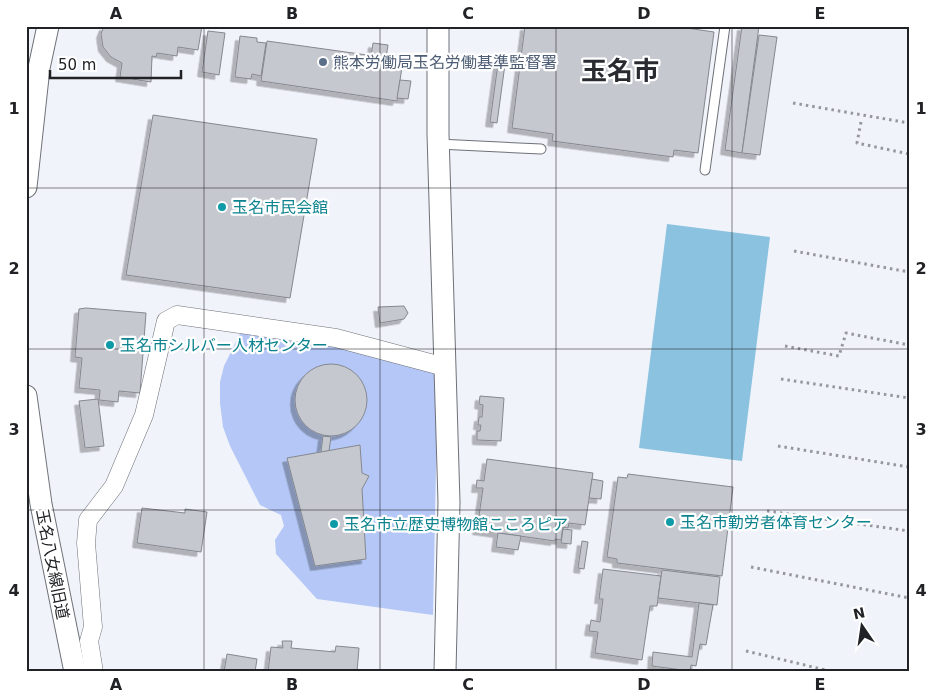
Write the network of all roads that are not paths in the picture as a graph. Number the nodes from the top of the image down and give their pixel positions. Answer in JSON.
{"nodes":[{"id":1,"x":48,"y":26,"type":"edge"},
{"id":2,"x":438,"y":26,"type":"edge"},
{"id":3,"x":725,"y":26,"type":"edge"},
{"id":4,"x":438,"y":144,"type":"junction"},
{"id":5,"x":541,"y":148,"type":"dead end"},
{"id":6,"x":705,"y":170,"type":"dead end"},
{"id":7,"x":26,"y":186,"type":"edge"},
{"id":8,"x":445,"y":367,"type":"junction"},
{"id":9,"x":26,"y":396,"type":"edge"},
{"id":10,"x":75,"y":672,"type":"edge"},
{"id":11,"x":94,"y":672,"type":"edge"},
{"id":12,"x":445,"y":672,"type":"edge"}],
"edges":[{"from":1,"to":7,"type":"street"},
{"from":2,"to":4,"type":"street"},
{"from":3,"to":6,"type":"lane"},
{"from":4,"to":5,"type":"lane"},
{"from":4,"to":8,"type":"street"},
{"from":8,"to":11,"type":"street"},
{"from":8,"to":12,"type":"street"},
{"from":9,"to":10,"type":"street","name":"玉名八女線旧道"}]}
